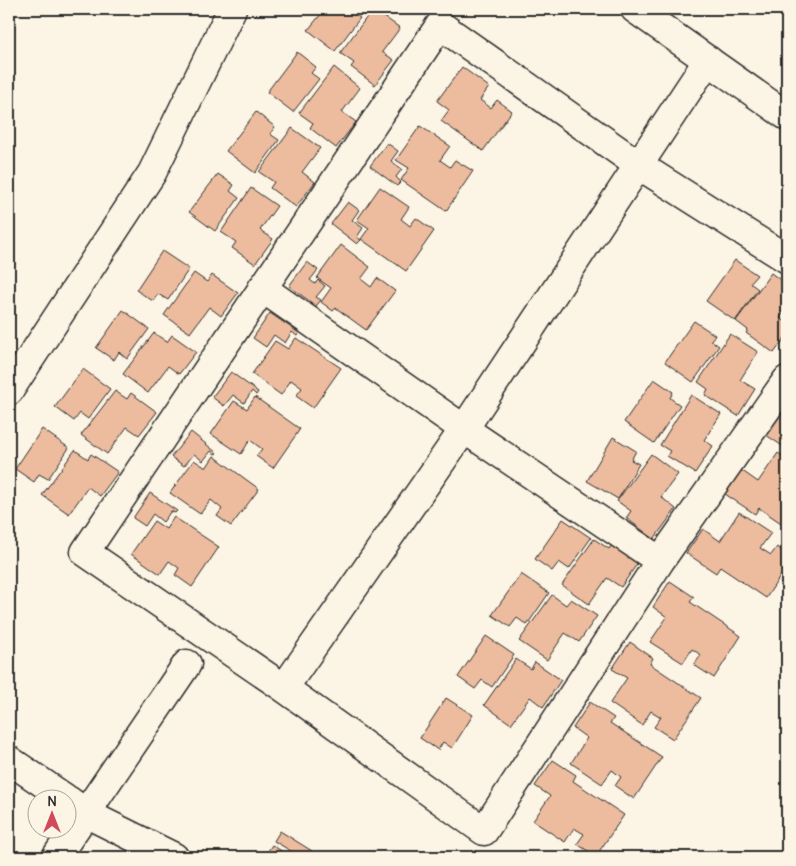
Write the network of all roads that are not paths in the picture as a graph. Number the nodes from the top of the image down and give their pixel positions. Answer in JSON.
{"nodes":[{"id":1,"x":232,"y":9,"type":"edge"},
{"id":2,"x":635,"y":9,"type":"edge"},
{"id":3,"x":708,"y":60,"type":"junction"},
{"id":4,"x":787,"y":116,"type":"edge"},
{"id":5,"x":640,"y":166,"type":"junction"},
{"id":6,"x":787,"y":259,"type":"edge"},
{"id":7,"x":262,"y":288,"type":"junction"},
{"id":8,"x":787,"y":380,"type":"edge"},
{"id":9,"x":9,"y":391,"type":"edge"},
{"id":10,"x":464,"y":428,"type":"junction"},
{"id":11,"x":660,"y":561,"type":"junction"},
{"id":12,"x":187,"y":664,"type":"dead end"},
{"id":13,"x":284,"y":688,"type":"junction"},
{"id":14,"x":9,"y":760,"type":"edge"},
{"id":15,"x":50,"y":788,"type":"edge"},
{"id":16,"x":78,"y":798,"type":"edge"},
{"id":17,"x":78,"y":807,"type":"edge"},
{"id":18,"x":62,"y":838,"type":"edge"},
{"id":19,"x":56,"y":857,"type":"edge"},
{"id":20,"x":174,"y":857,"type":"edge"}],
"edges":[{"from":1,"to":9,"type":"street"},
{"from":2,"to":3,"type":"street"},
{"from":3,"to":4,"type":"street"},
{"from":3,"to":5,"type":"street"},
{"from":5,"to":6,"type":"street"},
{"from":5,"to":7,"type":"street"},
{"from":5,"to":10,"type":"street"},
{"from":7,"to":10,"type":"street"},
{"from":7,"to":13,"type":"street"},
{"from":8,"to":11,"type":"street"},
{"from":10,"to":11,"type":"street"},
{"from":10,"to":13,"type":"street"},
{"from":11,"to":13,"type":"street"},
{"from":12,"to":16,"type":"street"},
{"from":14,"to":15,"type":"street"},
{"from":17,"to":20,"type":"street"},
{"from":18,"to":19,"type":"street"}]}
